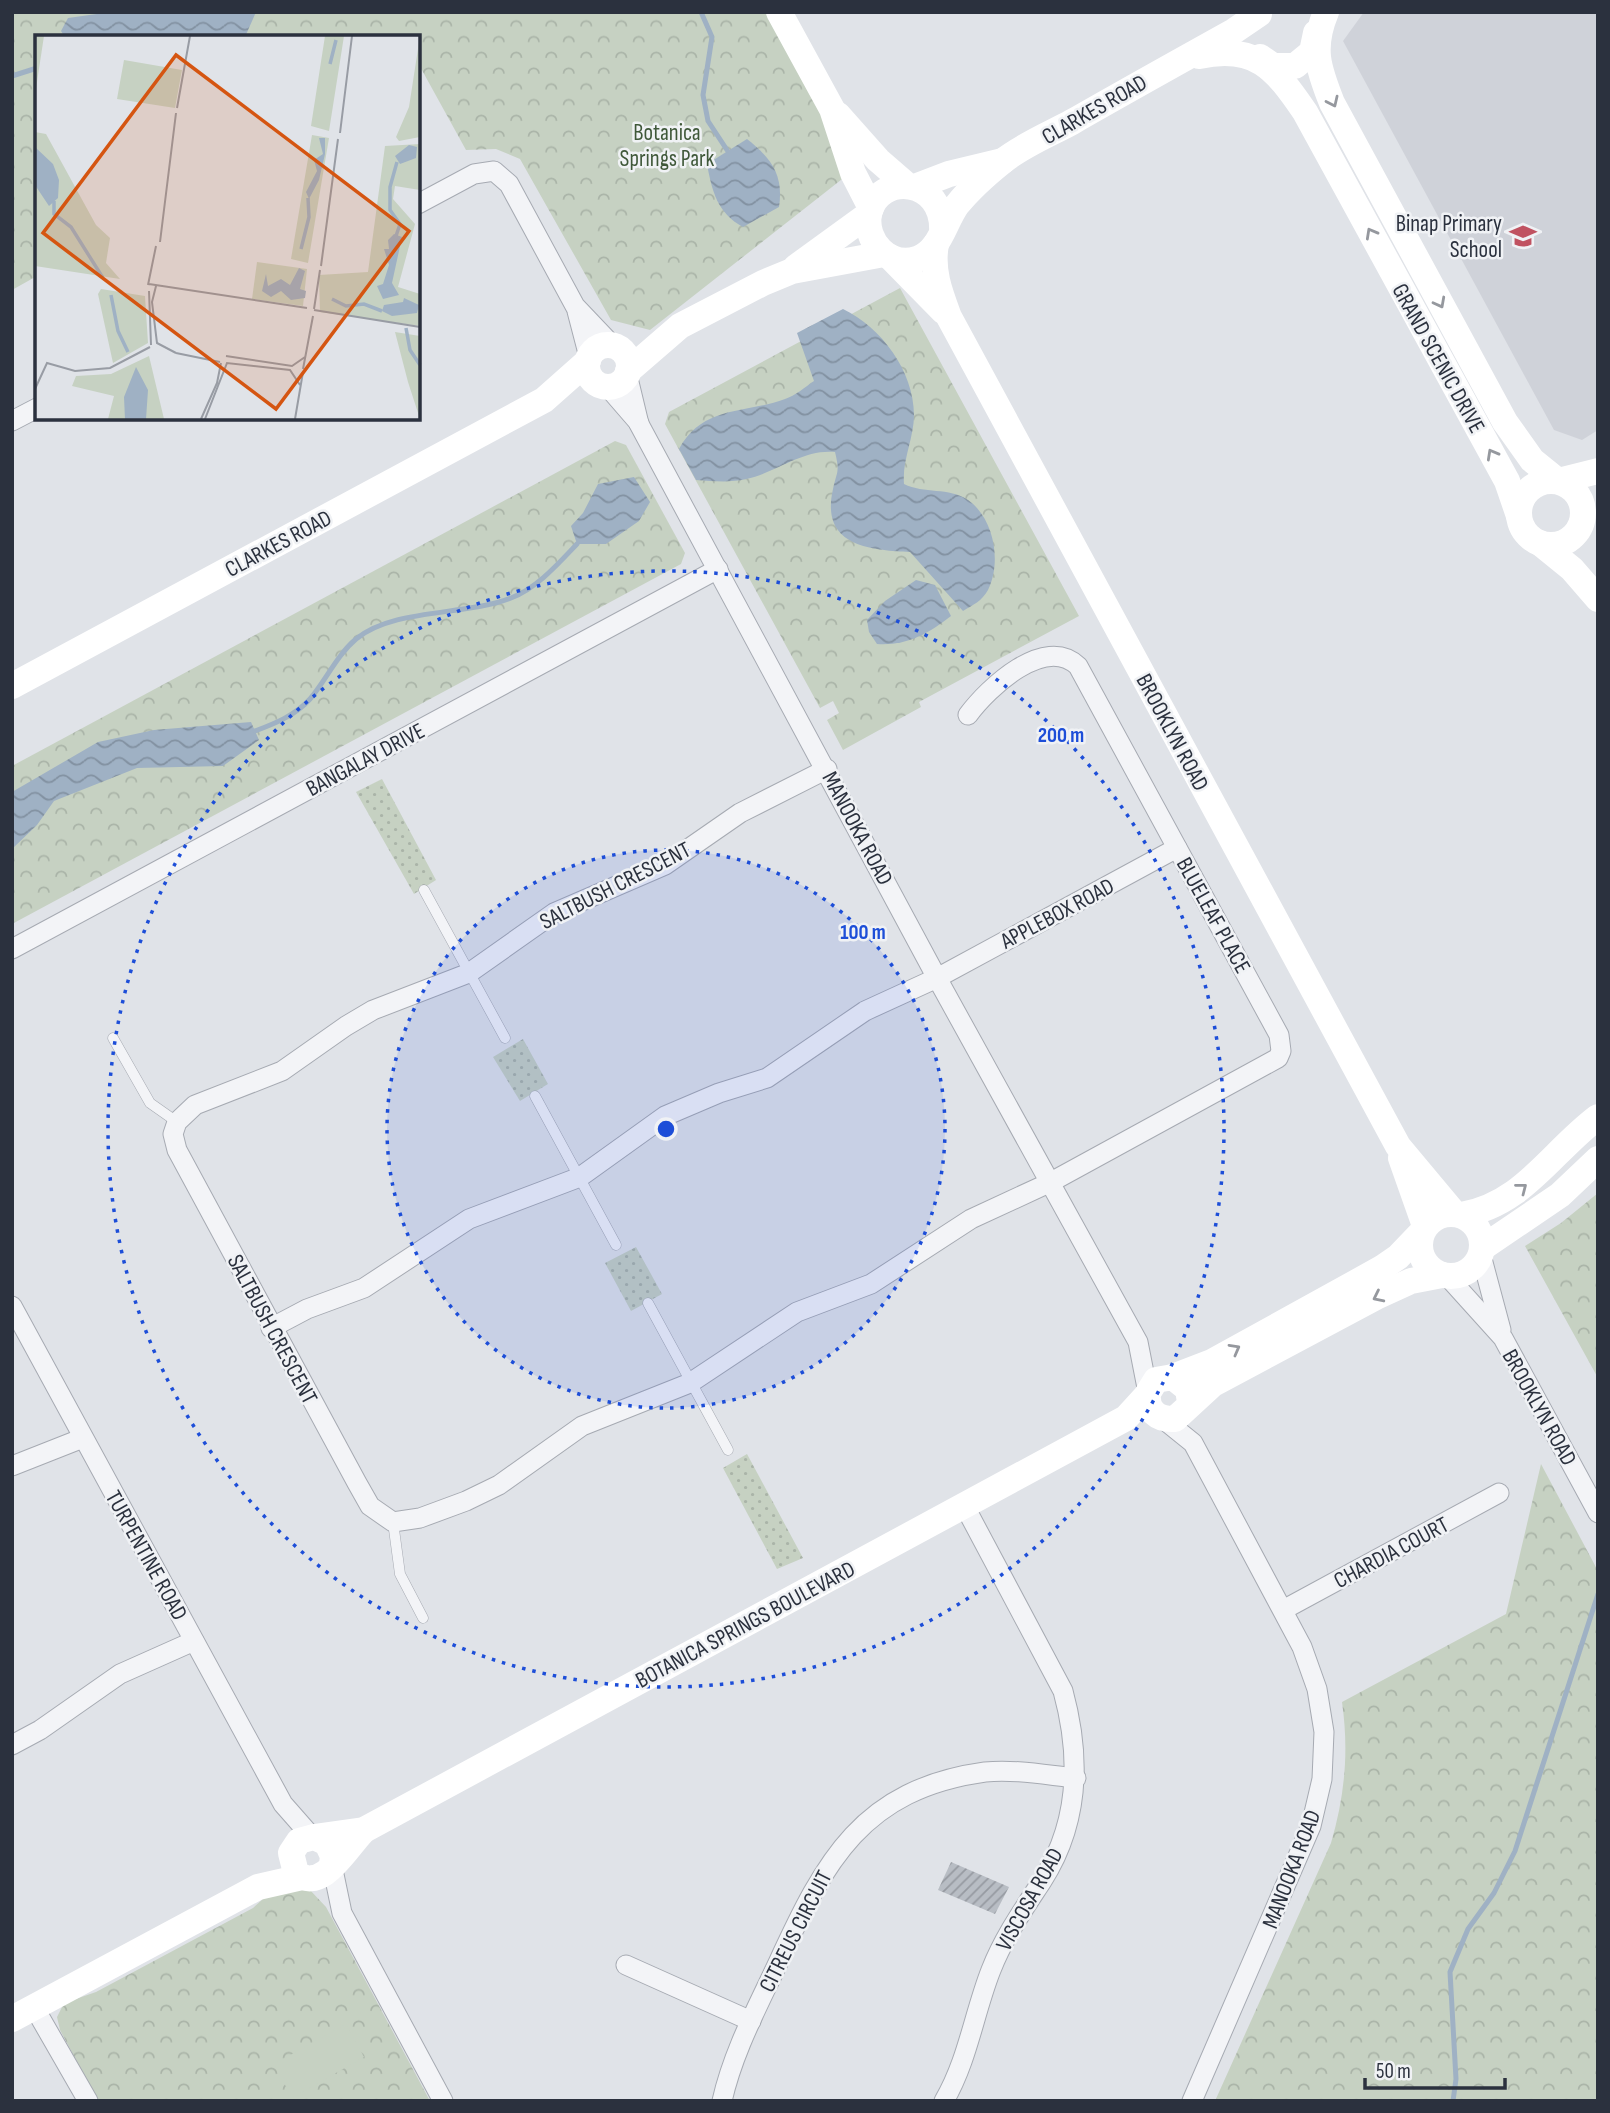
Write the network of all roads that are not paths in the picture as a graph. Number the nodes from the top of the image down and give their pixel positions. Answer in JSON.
{"nodes":[{"id":1,"x":779,"y":12,"type":"edge"},
{"id":2,"x":1326,"y":12,"type":"edge"},
{"id":3,"x":1260,"y":13,"type":"edge"},
{"id":4,"x":1311,"y":24,"type":"edge"},
{"id":5,"x":1183,"y":59,"type":"junction"},
{"id":6,"x":1264,"y":61,"type":"junction"},
{"id":7,"x":832,"y":109,"type":"junction"},
{"id":8,"x":1004,"y":160,"type":"junction"},
{"id":9,"x":912,"y":187,"type":"junction"},
{"id":10,"x":420,"y":203,"type":"edge"},
{"id":11,"x":870,"y":211,"type":"junction"},
{"id":12,"x":939,"y":238,"type":"junction"},
{"id":13,"x":887,"y":256,"type":"junction"},
{"id":14,"x":792,"y":271,"type":"junction"},
{"id":15,"x":576,"y":306,"type":"junction"},
{"id":16,"x":949,"y":317,"type":"junction"},
{"id":17,"x":588,"y":359,"type":"junction"},
{"id":18,"x":616,"y":368,"type":"junction"},
{"id":19,"x":544,"y":400,"type":"junction"},
{"id":20,"x":35,"y":409,"type":"edge"},
{"id":21,"x":12,"y":421,"type":"edge"},
{"id":22,"x":1598,"y":471,"type":"edge"},
{"id":23,"x":1558,"y":481,"type":"junction"},
{"id":24,"x":1519,"y":516,"type":"junction"},
{"id":25,"x":1587,"y":517,"type":"edge"},
{"id":26,"x":1540,"y":543,"type":"junction"},
{"id":27,"x":719,"y":569,"type":"junction"},
{"id":28,"x":1598,"y":592,"type":"edge"},
{"id":29,"x":1598,"y":599,"type":"edge"},
{"id":30,"x":12,"y":686,"type":"edge"},
{"id":31,"x":968,"y":715,"type":"dead end"},
{"id":32,"x":827,"y":769,"type":"junction"},
{"id":33,"x":1177,"y":848,"type":"junction"},
{"id":34,"x":424,"y":890,"type":"dead end"},
{"id":35,"x":12,"y":949,"type":"edge"},
{"id":36,"x":469,"y":973,"type":"junction"},
{"id":37,"x":937,"y":978,"type":"junction"},
{"id":38,"x":113,"y":1038,"type":"dead end"},
{"id":39,"x":505,"y":1038,"type":"dead end"},
{"id":40,"x":536,"y":1096,"type":"dead end"},
{"id":41,"x":1598,"y":1117,"type":"edge"},
{"id":42,"x":177,"y":1122,"type":"junction"},
{"id":43,"x":1398,"y":1146,"type":"junction"},
{"id":44,"x":1598,"y":1159,"type":"edge"},
{"id":45,"x":580,"y":1177,"type":"junction"},
{"id":46,"x":1051,"y":1182,"type":"junction"},
{"id":47,"x":1458,"y":1214,"type":"junction"},
{"id":48,"x":1423,"y":1229,"type":"junction"},
{"id":49,"x":616,"y":1245,"type":"dead end"},
{"id":50,"x":1482,"y":1252,"type":"junction"},
{"id":51,"x":1444,"y":1275,"type":"junction"},
{"id":52,"x":648,"y":1303,"type":"dead end"},
{"id":53,"x":12,"y":1307,"type":"edge"},
{"id":54,"x":271,"y":1328,"type":"junction"},
{"id":55,"x":1503,"y":1338,"type":"junction"},
{"id":56,"x":1138,"y":1342,"type":"junction"},
{"id":57,"x":1172,"y":1376,"type":"junction"},
{"id":58,"x":690,"y":1383,"type":"junction"},
{"id":59,"x":1189,"y":1404,"type":"junction"},
{"id":60,"x":1154,"y":1406,"type":"junction"},
{"id":61,"x":83,"y":1438,"type":"junction"},
{"id":62,"x":1194,"y":1443,"type":"junction"},
{"id":63,"x":728,"y":1450,"type":"dead end"},
{"id":64,"x":12,"y":1466,"type":"edge"},
{"id":65,"x":1499,"y":1493,"type":"dead end"},
{"id":66,"x":964,"y":1505,"type":"junction"},
{"id":67,"x":1598,"y":1513,"type":"edge"},
{"id":68,"x":393,"y":1522,"type":"junction"},
{"id":69,"x":1283,"y":1610,"type":"junction"},
{"id":70,"x":423,"y":1618,"type":"dead end"},
{"id":71,"x":194,"y":1641,"type":"junction"},
{"id":72,"x":12,"y":1745,"type":"edge"},
{"id":73,"x":1076,"y":1778,"type":"junction"},
{"id":74,"x":283,"y":1804,"type":"junction"},
{"id":75,"x":364,"y":1830,"type":"junction"},
{"id":76,"x":313,"y":1837,"type":"junction"},
{"id":77,"x":332,"y":1864,"type":"junction"},
{"id":78,"x":297,"y":1866,"type":"junction"},
{"id":79,"x":342,"y":1913,"type":"junction"},
{"id":80,"x":626,"y":1965,"type":"dead end"},
{"id":81,"x":23,"y":2013,"type":"edge"},
{"id":82,"x":751,"y":2021,"type":"junction"},
{"id":83,"x":88,"y":2101,"type":"edge"},
{"id":84,"x":443,"y":2101,"type":"edge"},
{"id":85,"x":722,"y":2101,"type":"edge"},
{"id":86,"x":944,"y":2101,"type":"edge"},
{"id":87,"x":1192,"y":2101,"type":"edge"}],
"edges":[{"from":1,"to":7,"type":"street"},
{"from":2,"to":4,"type":"street","name":"CLARKES ROAD"},
{"from":3,"to":5,"type":"street","name":"CLARKES ROAD"},
{"from":3,"to":6,"type":"street","name":"CLARKES ROAD"},
{"from":4,"to":6,"type":"street","name":"CLARKES ROAD"},
{"from":4,"to":23,"type":"street","name":"GRAND SCENIC DRIVE","one_way":true},
{"from":5,"to":6,"type":"street","name":"CLARKES ROAD"},
{"from":5,"to":8,"type":"street","name":"CLARKES ROAD"},
{"from":24,"to":6,"type":"street","name":"GRAND SCENIC DRIVE","one_way":true},
{"from":7,"to":9,"type":"street"},
{"from":7,"to":11,"type":"street"},
{"from":8,"to":9,"type":"street","name":"CLARKES ROAD"},
{"from":8,"to":12,"type":"street","name":"CLARKES ROAD"},
{"from":9,"to":11,"type":"street"},
{"from":9,"to":12,"type":"street"},
{"from":10,"to":15,"type":"street"},
{"from":11,"to":13,"type":"street"},
{"from":11,"to":14,"type":"street","name":"CLARKES ROAD"},
{"from":12,"to":13,"type":"street"},
{"from":12,"to":16,"type":"street","name":"BROOKLYN ROAD"},
{"from":13,"to":14,"type":"street","name":"CLARKES ROAD"},
{"from":13,"to":16,"type":"street","name":"BROOKLYN ROAD"},
{"from":14,"to":18,"type":"street","name":"CLARKES ROAD"},
{"from":15,"to":17,"type":"street"},
{"from":15,"to":18,"type":"street"},
{"from":16,"to":43,"type":"street","name":"BROOKLYN ROAD"},
{"from":17,"to":18,"type":"street"},
{"from":17,"to":19,"type":"street","name":"CLARKES ROAD"},
{"from":18,"to":19,"type":"street","name":"CLARKES ROAD"},
{"from":18,"to":27,"type":"street","name":"MANOOKA ROAD"},
{"from":19,"to":30,"type":"street","name":"CLARKES ROAD"},
{"from":20,"to":21,"type":"street"},
{"from":22,"to":23,"type":"street"},
{"from":23,"to":24,"type":"street"},
{"from":23,"to":25,"type":"street","name":"GRAND SCENIC DRIVE"},
{"from":24,"to":26,"type":"street","name":"GRAND SCENIC DRIVE"},
{"from":25,"to":26,"type":"street"},
{"from":25,"to":28,"type":"street","name":"GRAND SCENIC DRIVE"},
{"from":26,"to":29,"type":"street","name":"GRAND SCENIC DRIVE"},
{"from":27,"to":32,"type":"street","name":"MANOOKA ROAD"},
{"from":27,"to":35,"type":"street","name":"BANGALAY DRIVE"},
{"from":31,"to":33,"type":"street","name":"BLUELEAF PLACE"},
{"from":32,"to":36,"type":"street","name":"SALTBUSH CRESCENT"},
{"from":32,"to":37,"type":"street","name":"MANOOKA ROAD"},
{"from":33,"to":37,"type":"street","name":"APPLEBOX ROAD"},
{"from":33,"to":46,"type":"street","name":"BLUELEAF PLACE"},
{"from":34,"to":36,"type":"lane"},
{"from":36,"to":39,"type":"lane"},
{"from":36,"to":42,"type":"street","name":"SALTBUSH CRESCENT"},
{"from":37,"to":45,"type":"street","name":"APPLEBOX ROAD"},
{"from":37,"to":46,"type":"street","name":"MANOOKA ROAD"},
{"from":38,"to":42,"type":"lane"},
{"from":40,"to":45,"type":"lane"},
{"from":47,"to":41,"type":"street","one_way":true},
{"from":42,"to":54,"type":"street","name":"SALTBUSH CRESCENT"},
{"from":43,"to":47,"type":"street","name":"BROOKLYN ROAD"},
{"from":43,"to":48,"type":"street","name":"BROOKLYN ROAD"},
{"from":44,"to":50,"type":"street"},
{"from":45,"to":49,"type":"lane"},
{"from":45,"to":54,"type":"street","name":"APPLEBOX ROAD"},
{"from":46,"to":56,"type":"street","name":"MANOOKA ROAD"},
{"from":46,"to":58,"type":"street"},
{"from":47,"to":48,"type":"street"},
{"from":47,"to":50,"type":"street"},
{"from":48,"to":51,"type":"street"},
{"from":57,"to":48,"type":"street","one_way":true},
{"from":50,"to":51,"type":"street"},
{"from":50,"to":55,"type":"street","name":"BROOKLYN ROAD"},
{"from":51,"to":55,"type":"street","name":"BROOKLYN ROAD"},
{"from":51,"to":59,"type":"street","one_way":true},
{"from":52,"to":58,"type":"lane"},
{"from":53,"to":61,"type":"street","name":"TURPENTINE ROAD"},
{"from":54,"to":68,"type":"street","name":"SALTBUSH CRESCENT"},
{"from":55,"to":67,"type":"street","name":"BROOKLYN ROAD"},
{"from":56,"to":57,"type":"street","name":"MANOOKA ROAD"},
{"from":56,"to":60,"type":"street","name":"MANOOKA ROAD"},
{"from":57,"to":59,"type":"street"},
{"from":57,"to":60,"type":"street"},
{"from":58,"to":63,"type":"lane"},
{"from":58,"to":68,"type":"street"},
{"from":59,"to":60,"type":"street"},
{"from":59,"to":62,"type":"street","name":"MANOOKA ROAD"},
{"from":60,"to":62,"type":"street","name":"MANOOKA ROAD"},
{"from":60,"to":66,"type":"street","name":"BOTANICA SPRINGS BOULEVARD"},
{"from":61,"to":64,"type":"street"},
{"from":61,"to":71,"type":"street","name":"TURPENTINE ROAD"},
{"from":62,"to":69,"type":"street","name":"MANOOKA ROAD"},
{"from":65,"to":69,"type":"street","name":"CHARDIA COURT"},
{"from":66,"to":73,"type":"street","name":"VISCOSA ROAD"},
{"from":66,"to":75,"type":"street","name":"BOTANICA SPRINGS BOULEVARD"},
{"from":68,"to":70,"type":"lane"},
{"from":69,"to":87,"type":"street","name":"MANOOKA ROAD"},
{"from":71,"to":72,"type":"street"},
{"from":71,"to":74,"type":"street","name":"TURPENTINE ROAD"},
{"from":73,"to":82,"type":"street","name":"CITREUS CIRCUIT"},
{"from":73,"to":86,"type":"street","name":"VISCOSA ROAD"},
{"from":74,"to":76,"type":"street","name":"TURPENTINE ROAD"},
{"from":74,"to":78,"type":"street","name":"TURPENTINE ROAD"},
{"from":75,"to":76,"type":"street","name":"BOTANICA SPRINGS BOULEVARD"},
{"from":75,"to":77,"type":"street","name":"BOTANICA SPRINGS BOULEVARD"},
{"from":76,"to":77,"type":"street"},
{"from":76,"to":78,"type":"street"},
{"from":77,"to":78,"type":"street"},
{"from":77,"to":79,"type":"street"},
{"from":78,"to":79,"type":"street"},
{"from":78,"to":81,"type":"street"},
{"from":79,"to":84,"type":"street"},
{"from":80,"to":82,"type":"street"},
{"from":81,"to":83,"type":"street"},
{"from":82,"to":85,"type":"street","name":"CITREUS CIRCUIT"}]}
